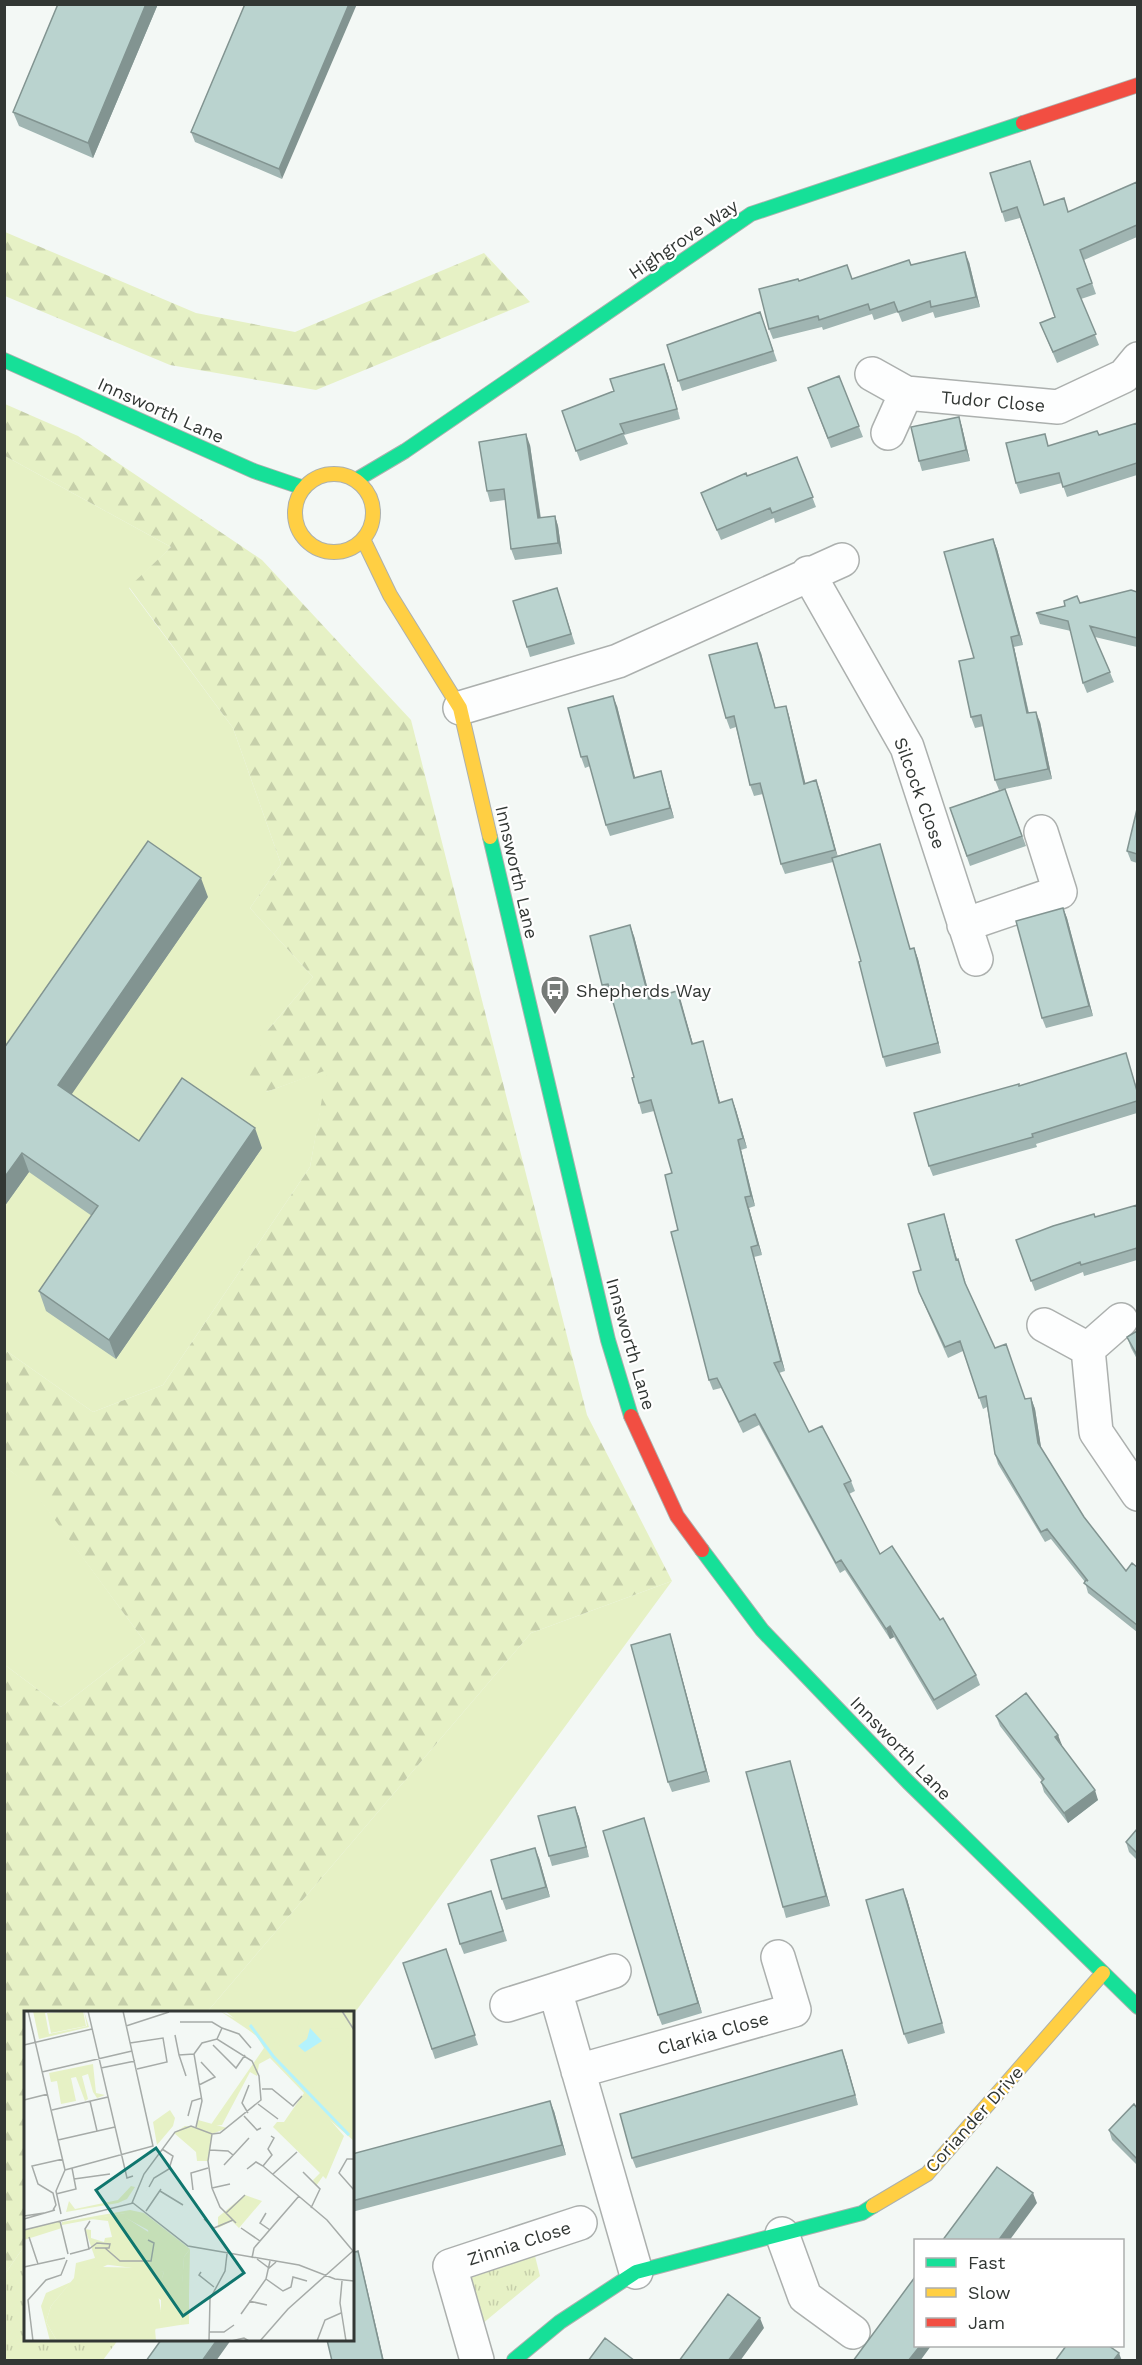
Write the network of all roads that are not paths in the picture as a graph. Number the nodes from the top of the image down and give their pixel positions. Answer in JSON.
{"nodes":[{"id":1,"x":1137,"y":85,"type":"edge"},
{"id":2,"x":1137,"y":359,"type":"edge"},
{"id":3,"x":4,"y":360,"type":"edge"},
{"id":4,"x":872,"y":374,"type":"dead end"},
{"id":5,"x":906,"y":393,"type":"junction"},
{"id":6,"x":888,"y":433,"type":"dead end"},
{"id":7,"x":356,"y":480,"type":"junction"},
{"id":8,"x":304,"y":488,"type":"junction"},
{"id":9,"x":363,"y":539,"type":"junction"},
{"id":10,"x":842,"y":560,"type":"dead end"},
{"id":11,"x":808,"y":573,"type":"junction"},
{"id":12,"x":460,"y":708,"type":"junction"},
{"id":13,"x":1041,"y":832,"type":"dead end"},
{"id":14,"x":964,"y":925,"type":"junction"},
{"id":15,"x":976,"y":959,"type":"dead end"},
{"id":16,"x":1121,"y":1320,"type":"dead end"},
{"id":17,"x":1044,"y":1325,"type":"dead end"},
{"id":18,"x":1088,"y":1349,"type":"junction"},
{"id":19,"x":1137,"y":1494,"type":"edge"},
{"id":20,"x":778,"y":1957,"type":"dead end"},
{"id":21,"x":614,"y":1971,"type":"dead end"},
{"id":22,"x":1103,"y":1973,"type":"junction"},
{"id":23,"x":555,"y":1990,"type":"junction"},
{"id":24,"x":507,"y":2005,"type":"dead end"},
{"id":25,"x":1137,"y":2007,"type":"edge"},
{"id":26,"x":578,"y":2071,"type":"junction"},
{"id":27,"x":580,"y":2223,"type":"dead end"},
{"id":28,"x":782,"y":2234,"type":"junction"},
{"id":29,"x":636,"y":2272,"type":"junction"},
{"id":30,"x":853,"y":2331,"type":"dead end"},
{"id":31,"x":477,"y":2361,"type":"edge"},
{"id":32,"x":514,"y":2361,"type":"edge"}],
"edges":[{"from":1,"to":7,"type":"street","name":"Highgrove Way"},
{"from":2,"to":5,"type":"street","name":"Tudor Close"},
{"from":3,"to":8,"type":"street","name":"Innsworth Lane"},
{"from":4,"to":5,"type":"street","name":"Tudor Close"},
{"from":5,"to":6,"type":"street"},
{"from":7,"to":8,"type":"street"},
{"from":7,"to":9,"type":"street"},
{"from":8,"to":9,"type":"street"},
{"from":9,"to":12,"type":"street","name":"Innsworth Lane"},
{"from":10,"to":11,"type":"street"},
{"from":11,"to":12,"type":"street"},
{"from":11,"to":14,"type":"street","name":"Silcock Close"},
{"from":12,"to":22,"type":"street","name":"Innsworth Lane"},
{"from":13,"to":14,"type":"street"},
{"from":14,"to":15,"type":"street","name":"Silcock Close"},
{"from":16,"to":18,"type":"street"},
{"from":17,"to":18,"type":"street"},
{"from":18,"to":19,"type":"street"},
{"from":20,"to":26,"type":"street","name":"Clarkia Close"},
{"from":21,"to":23,"type":"street"},
{"from":22,"to":25,"type":"street","name":"Innsworth Lane"},
{"from":22,"to":28,"type":"street","name":"Coriander Drive"},
{"from":23,"to":24,"type":"street"},
{"from":23,"to":26,"type":"street"},
{"from":26,"to":29,"type":"street"},
{"from":27,"to":31,"type":"street","name":"Zinnia Close"},
{"from":28,"to":29,"type":"street","name":"Coriander Drive"},
{"from":28,"to":30,"type":"street"},
{"from":29,"to":32,"type":"street","name":"Coriander Drive"}]}
